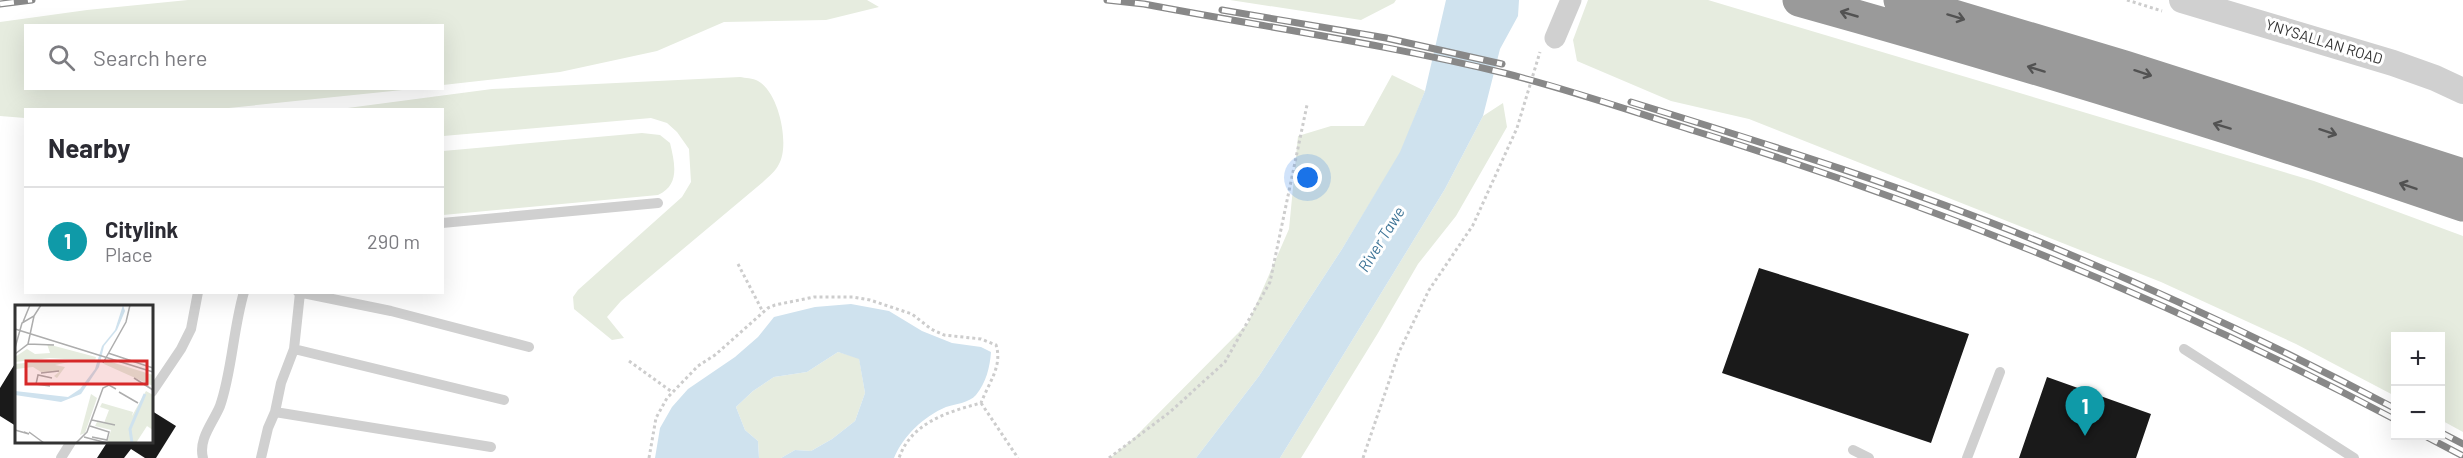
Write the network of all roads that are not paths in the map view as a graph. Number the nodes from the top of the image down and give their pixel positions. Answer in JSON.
{"nodes":[{"id":1,"x":1571,"y":0,"type":"edge"},
{"id":2,"x":1799,"y":0,"type":"edge"},
{"id":3,"x":1900,"y":0,"type":"edge"},
{"id":4,"x":2182,"y":0,"type":"edge"},
{"id":5,"x":1549,"y":41,"type":"road end"},
{"id":6,"x":2463,"y":91,"type":"edge"},
{"id":7,"x":2463,"y":175,"type":"edge"},
{"id":8,"x":658,"y":203,"type":"dead end"},
{"id":9,"x":2463,"y":205,"type":"edge"},
{"id":10,"x":444,"y":223,"type":"edge"},
{"id":11,"x":198,"y":294,"type":"edge"},
{"id":12,"x":244,"y":294,"type":"edge"},
{"id":13,"x":299,"y":294,"type":"edge"},
{"id":14,"x":304,"y":294,"type":"edge"},
{"id":15,"x":529,"y":347,"type":"dead end"},
{"id":16,"x":294,"y":349,"type":"junction"},
{"id":17,"x":2184,"y":349,"type":"dead end"},
{"id":18,"x":2001,"y":372,"type":"dead end"},
{"id":19,"x":153,"y":391,"type":"edge"},
{"id":20,"x":504,"y":400,"type":"dead end"},
{"id":21,"x":275,"y":412,"type":"junction"},
{"id":22,"x":70,"y":443,"type":"edge"},
{"id":23,"x":491,"y":447,"type":"dead end"},
{"id":24,"x":1853,"y":450,"type":"dead end"},
{"id":25,"x":61,"y":458,"type":"edge"},
{"id":26,"x":203,"y":458,"type":"edge"},
{"id":27,"x":261,"y":458,"type":"edge"},
{"id":28,"x":1869,"y":458,"type":"edge"},
{"id":29,"x":1967,"y":458,"type":"edge"},
{"id":30,"x":2354,"y":458,"type":"edge"}],
"edges":[{"from":1,"to":5,"type":"street"},
{"from":9,"to":2,"type":"highway","one_way":true},
{"from":3,"to":7,"type":"highway","one_way":true},
{"from":4,"to":6,"type":"street","name":"YNYSALLAN ROAD"},
{"from":8,"to":10,"type":"lane"},
{"from":11,"to":19,"type":"lane"},
{"from":12,"to":26,"type":"lane"},
{"from":13,"to":16,"type":"lane"},
{"from":14,"to":15,"type":"lane"},
{"from":16,"to":20,"type":"lane"},
{"from":16,"to":21,"type":"lane"},
{"from":17,"to":30,"type":"lane"},
{"from":18,"to":29,"type":"lane"},
{"from":21,"to":23,"type":"lane"},
{"from":21,"to":27,"type":"lane"},
{"from":22,"to":25,"type":"lane"},
{"from":24,"to":28,"type":"lane"}]}
